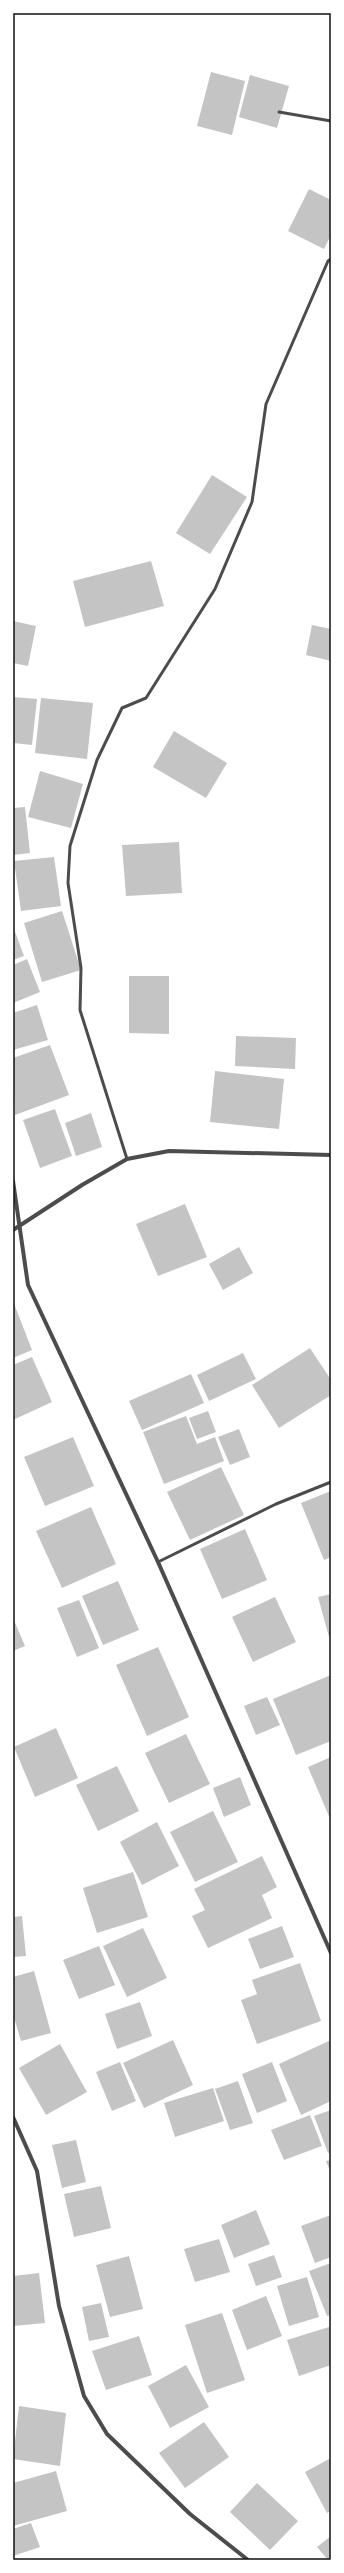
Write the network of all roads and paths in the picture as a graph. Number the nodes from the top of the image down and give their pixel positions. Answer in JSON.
{"nodes":[{"id":1,"x":279,"y":112,"type":"dead end"},
{"id":2,"x":331,"y":121,"type":"edge"},
{"id":3,"x":331,"y":259,"type":"edge"},
{"id":4,"x":331,"y":1155,"type":"edge"},
{"id":5,"x":127,"y":1159,"type":"junction"},
{"id":6,"x":13,"y":1181,"type":"edge"},
{"id":7,"x":18,"y":1226,"type":"junction"},
{"id":8,"x":13,"y":1230,"type":"edge"},
{"id":9,"x":331,"y":1482,"type":"edge"},
{"id":10,"x":158,"y":1562,"type":"junction"},
{"id":11,"x":331,"y":1953,"type":"edge"},
{"id":12,"x":13,"y":2117,"type":"edge"},
{"id":13,"x":248,"y":2560,"type":"edge"}],
"edges":[{"from":1,"to":2,"type":"lane"},
{"from":3,"to":5,"type":"lane"},
{"from":4,"to":5,"type":"street"},
{"from":5,"to":7,"type":"street"},
{"from":6,"to":7,"type":"street"},
{"from":7,"to":8,"type":"street"},
{"from":7,"to":10,"type":"street"},
{"from":9,"to":10,"type":"lane"},
{"from":10,"to":11,"type":"street"},
{"from":12,"to":13,"type":"street"}]}
